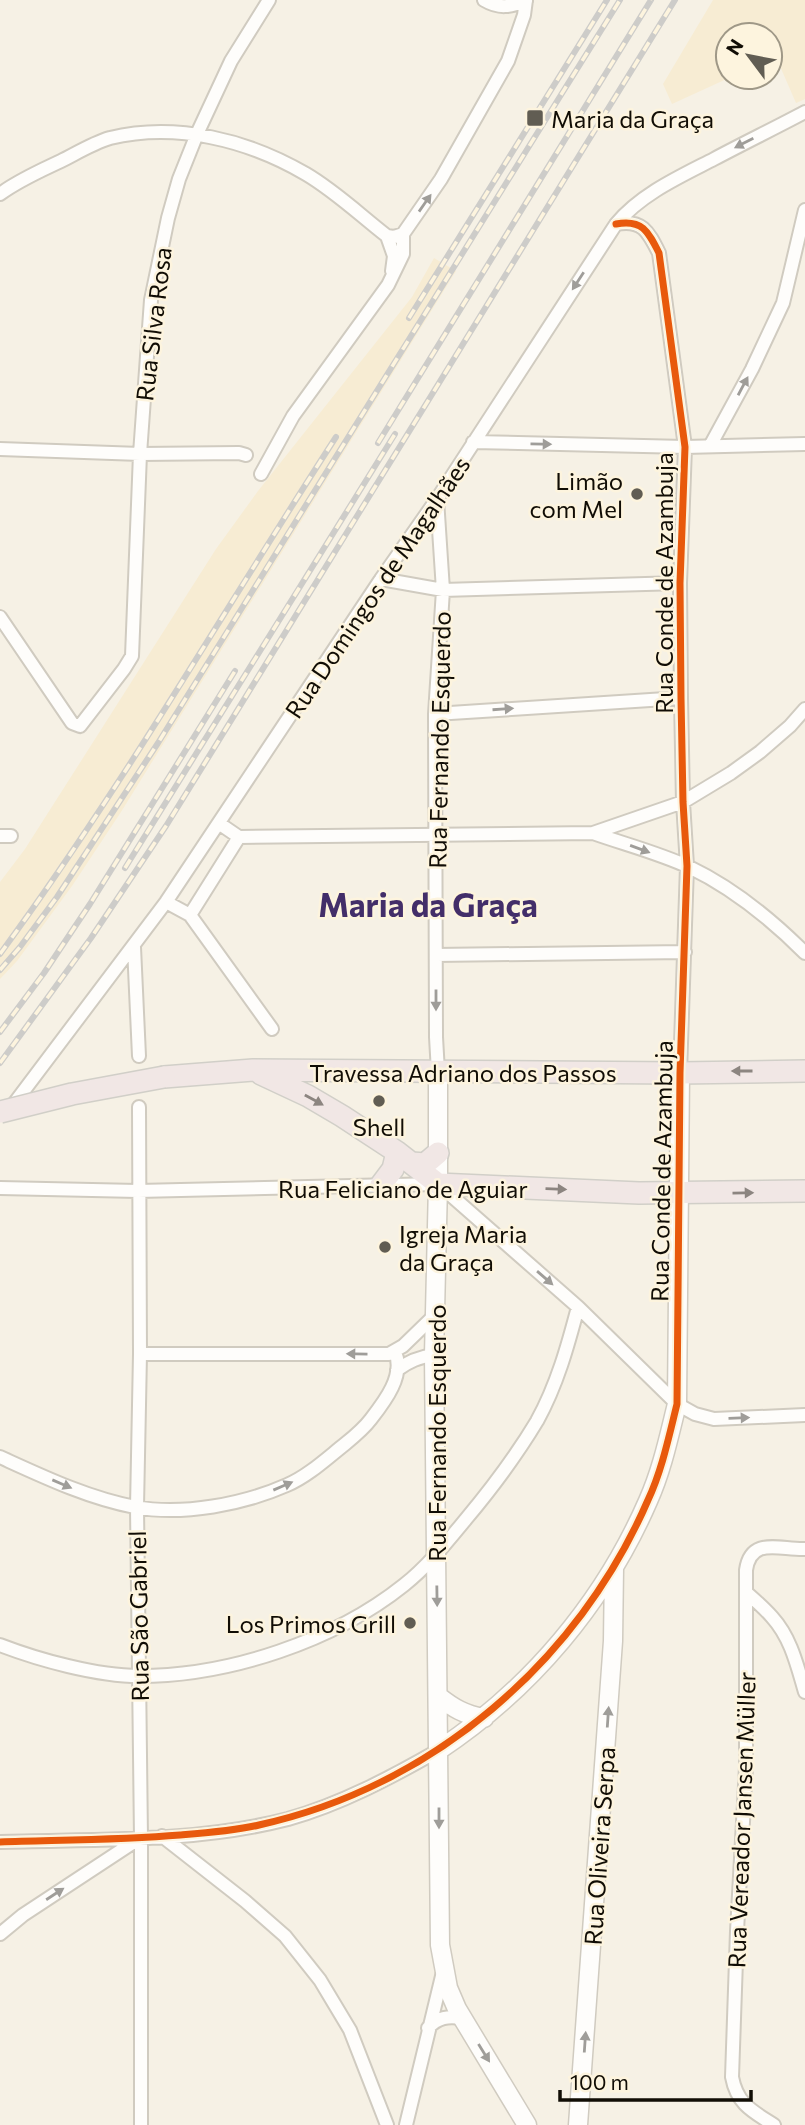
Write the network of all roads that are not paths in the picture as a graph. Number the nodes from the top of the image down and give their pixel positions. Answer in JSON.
{"nodes":[{"id":1,"x":269,"y":0,"type":"edge"},
{"id":2,"x":484,"y":0,"type":"edge"},
{"id":3,"x":526,"y":1,"type":"edge"},
{"id":4,"x":805,"y":112,"type":"edge"},
{"id":5,"x":197,"y":134,"type":"junction"},
{"id":6,"x":0,"y":194,"type":"edge"},
{"id":7,"x":805,"y":210,"type":"edge"},
{"id":8,"x":616,"y":224,"type":"junction"},
{"id":9,"x":403,"y":234,"type":"junction"},
{"id":10,"x":387,"y":236,"type":"junction"},
{"id":11,"x":388,"y":285,"type":"junction"},
{"id":12,"x":473,"y":442,"type":"junction"},
{"id":13,"x":805,"y":444,"type":"edge"},
{"id":14,"x":710,"y":446,"type":"junction"},
{"id":15,"x":685,"y":447,"type":"junction"},
{"id":16,"x":0,"y":449,"type":"edge"},
{"id":17,"x":140,"y":454,"type":"junction"},
{"id":18,"x":246,"y":455,"type":"dead end"},
{"id":19,"x":261,"y":474,"type":"dead end"},
{"id":20,"x":437,"y":499,"type":"junction"},
{"id":21,"x":382,"y":579,"type":"junction"},
{"id":22,"x":680,"y":583,"type":"junction"},
{"id":23,"x":443,"y":590,"type":"junction"},
{"id":24,"x":0,"y":617,"type":"edge"},
{"id":25,"x":681,"y":698,"type":"junction"},
{"id":26,"x":805,"y":709,"type":"edge"},
{"id":27,"x":435,"y":713,"type":"junction"},
{"id":28,"x":683,"y":802,"type":"junction"},
{"id":29,"x":219,"y":824,"type":"junction"},
{"id":30,"x":593,"y":832,"type":"junction"},
{"id":31,"x":436,"y":833,"type":"junction"},
{"id":32,"x":239,"y":837,"type":"junction"},
{"id":33,"x":687,"y":866,"type":"junction"},
{"id":34,"x":166,"y":902,"type":"junction"},
{"id":35,"x":190,"y":915,"type":"junction"},
{"id":36,"x":134,"y":947,"type":"junction"},
{"id":37,"x":685,"y":952,"type":"junction"},
{"id":38,"x":805,"y":953,"type":"edge"},
{"id":39,"x":436,"y":954,"type":"junction"},
{"id":40,"x":272,"y":1030,"type":"dead end"},
{"id":41,"x":139,"y":1056,"type":"dead end"},
{"id":42,"x":253,"y":1070,"type":"junction"},
{"id":43,"x":805,"y":1070,"type":"edge"},
{"id":44,"x":438,"y":1072,"type":"junction"},
{"id":45,"x":680,"y":1073,"type":"junction"},
{"id":46,"x":139,"y":1107,"type":"dead end"},
{"id":47,"x":0,"y":1112,"type":"edge"},
{"id":48,"x":0,"y":1122,"type":"edge"},
{"id":49,"x":438,"y":1153,"type":"junction"},
{"id":50,"x":405,"y":1158,"type":"junction"},
{"id":51,"x":438,"y":1184,"type":"junction"},
{"id":52,"x":381,"y":1185,"type":"junction"},
{"id":53,"x":0,"y":1188,"type":"edge"},
{"id":54,"x":138,"y":1191,"type":"junction"},
{"id":55,"x":805,"y":1191,"type":"edge"},
{"id":56,"x":680,"y":1194,"type":"junction"},
{"id":57,"x":578,"y":1307,"type":"junction"},
{"id":58,"x":435,"y":1315,"type":"junction"},
{"id":59,"x":394,"y":1352,"type":"junction"},
{"id":60,"x":140,"y":1354,"type":"junction"},
{"id":61,"x":434,"y":1355,"type":"junction"},
{"id":62,"x":397,"y":1370,"type":"junction"},
{"id":63,"x":677,"y":1404,"type":"junction"},
{"id":64,"x":805,"y":1415,"type":"edge"},
{"id":65,"x":0,"y":1457,"type":"edge"},
{"id":66,"x":136,"y":1507,"type":"junction"},
{"id":67,"x":805,"y":1549,"type":"edge"},
{"id":68,"x":437,"y":1554,"type":"junction"},
{"id":69,"x":614,"y":1568,"type":"junction"},
{"id":70,"x":748,"y":1594,"type":"junction"},
{"id":71,"x":0,"y":1645,"type":"edge"},
{"id":72,"x":138,"y":1676,"type":"junction"},
{"id":73,"x":805,"y":1692,"type":"edge"},
{"id":74,"x":438,"y":1696,"type":"junction"},
{"id":75,"x":484,"y":1718,"type":"junction"},
{"id":76,"x":439,"y":1750,"type":"junction"},
{"id":77,"x":162,"y":1836,"type":"junction"},
{"id":78,"x":141,"y":1838,"type":"junction"},
{"id":79,"x":0,"y":1842,"type":"edge"},
{"id":80,"x":0,"y":1934,"type":"edge"},
{"id":81,"x":443,"y":1970,"type":"junction"},
{"id":82,"x":462,"y":2018,"type":"junction"},
{"id":83,"x":428,"y":2028,"type":"junction"},
{"id":84,"x":141,"y":2125,"type":"edge"},
{"id":85,"x":387,"y":2125,"type":"edge"},
{"id":86,"x":406,"y":2125,"type":"edge"},
{"id":87,"x":527,"y":2125,"type":"edge"},
{"id":88,"x":578,"y":2125,"type":"edge"},
{"id":89,"x":774,"y":2125,"type":"edge"}],
"edges":[{"from":1,"to":5,"type":"street","name":"Rua Silva Rosa"},
{"from":2,"to":3,"type":"street"},
{"from":9,"to":3,"type":"street","one_way":true},
{"from":4,"to":8,"type":"street","name":"Rua Domingos de Magalhães","one_way":true},
{"from":5,"to":6,"type":"street"},
{"from":5,"to":10,"type":"street"},
{"from":5,"to":17,"type":"street","name":"Rua Silva Rosa"},
{"from":14,"to":7,"type":"street","one_way":true},
{"from":8,"to":12,"type":"street","name":"Rua Domingos de Magalhães","one_way":true},
{"from":8,"to":15,"type":"street","name":"Rua Conde de Azambuja"},
{"from":9,"to":10,"type":"street"},
{"from":9,"to":11,"type":"street"},
{"from":10,"to":11,"type":"street"},
{"from":11,"to":19,"type":"street"},
{"from":12,"to":15,"type":"street","one_way":true},
{"from":12,"to":20,"type":"street","name":"Rua Domingos de Magalhães"},
{"from":13,"to":14,"type":"street"},
{"from":14,"to":15,"type":"street"},
{"from":15,"to":22,"type":"street","name":"Rua Conde de Azambuja"},
{"from":16,"to":17,"type":"street"},
{"from":17,"to":18,"type":"street"},
{"from":17,"to":24,"type":"street","name":"Rua Silva Rosa"},
{"from":20,"to":21,"type":"street","name":"Rua Domingos de Magalhães"},
{"from":20,"to":23,"type":"street","name":"Rua Fernando Esquerdo"},
{"from":21,"to":23,"type":"street"},
{"from":21,"to":29,"type":"street","name":"Rua Domingos de Magalhães"},
{"from":22,"to":23,"type":"street"},
{"from":22,"to":25,"type":"street","name":"Rua Conde de Azambuja"},
{"from":23,"to":27,"type":"street","name":"Rua Fernando Esquerdo"},
{"from":27,"to":25,"type":"street","one_way":true},
{"from":25,"to":28,"type":"street","name":"Rua Conde de Azambuja"},
{"from":26,"to":28,"type":"street"},
{"from":27,"to":31,"type":"street","name":"Rua Fernando Esquerdo"},
{"from":28,"to":30,"type":"street"},
{"from":28,"to":33,"type":"street","name":"Rua Conde de Azambuja"},
{"from":29,"to":32,"type":"street"},
{"from":29,"to":34,"type":"street","name":"Rua Domingos de Magalhães"},
{"from":30,"to":31,"type":"street"},
{"from":30,"to":33,"type":"street","one_way":true},
{"from":31,"to":32,"type":"street"},
{"from":31,"to":39,"type":"street","name":"Rua Fernando Esquerdo"},
{"from":32,"to":35,"type":"street"},
{"from":33,"to":37,"type":"street","name":"Rua Conde de Azambuja"},
{"from":33,"to":38,"type":"street"},
{"from":34,"to":35,"type":"street"},
{"from":34,"to":36,"type":"street","name":"Rua Domingos de Magalhães"},
{"from":35,"to":40,"type":"street"},
{"from":36,"to":41,"type":"street"},
{"from":36,"to":48,"type":"street","name":"Rua Domingos de Magalhães"},
{"from":37,"to":39,"type":"street"},
{"from":37,"to":45,"type":"street","name":"Rua Conde de Azambuja"},
{"from":39,"to":44,"type":"street","name":"Rua Fernando Esquerdo","one_way":true},
{"from":42,"to":44,"type":"main road","name":"Travessa Adriano dos Passos"},
{"from":42,"to":47,"type":"main road","name":"Travessa Adriano dos Passos","bridge":true},
{"from":42,"to":50,"type":"main road","one_way":true},
{"from":43,"to":45,"type":"main road","name":"Travessa Adriano dos Passos","one_way":true},
{"from":44,"to":45,"type":"main road","name":"Travessa Adriano dos Passos"},
{"from":44,"to":49,"type":"street","name":"Rua Fernando Esquerdo"},
{"from":45,"to":56,"type":"street","name":"Rua Conde de Azambuja"},
{"from":46,"to":54,"type":"street","name":"Rua São Gabriel"},
{"from":49,"to":50,"type":"main road"},
{"from":49,"to":51,"type":"street","name":"Rua Fernando Esquerdo"},
{"from":50,"to":51,"type":"main road"},
{"from":50,"to":52,"type":"main road"},
{"from":51,"to":52,"type":"street","name":"Rua Feliciano de Aguiar"},
{"from":51,"to":56,"type":"main road","name":"Rua Feliciano de Aguiar","one_way":true},
{"from":51,"to":57,"type":"street","one_way":true},
{"from":51,"to":58,"type":"street","name":"Rua Fernando Esquerdo"},
{"from":52,"to":54,"type":"street","name":"Rua Feliciano de Aguiar"},
{"from":53,"to":54,"type":"street","name":"Rua Feliciano de Aguiar"},
{"from":54,"to":60,"type":"street","name":"Rua São Gabriel"},
{"from":56,"to":55,"type":"main road","name":"Rua Feliciano de Aguiar","one_way":true},
{"from":56,"to":63,"type":"street","name":"Rua Conde de Azambuja"},
{"from":57,"to":63,"type":"street"},
{"from":57,"to":68,"type":"street"},
{"from":58,"to":59,"type":"street"},
{"from":58,"to":61,"type":"street","name":"Rua Fernando Esquerdo"},
{"from":59,"to":60,"type":"street","one_way":true},
{"from":59,"to":62,"type":"street"},
{"from":60,"to":66,"type":"street","name":"Rua São Gabriel"},
{"from":61,"to":62,"type":"street"},
{"from":61,"to":68,"type":"street","name":"Rua Fernando Esquerdo"},
{"from":66,"to":62,"type":"street","one_way":true},
{"from":63,"to":64,"type":"street","one_way":true},
{"from":63,"to":69,"type":"street","name":"Rua Conde de Azambuja"},
{"from":65,"to":66,"type":"street","one_way":true},
{"from":66,"to":72,"type":"street","name":"Rua São Gabriel"},
{"from":67,"to":70,"type":"street","name":"Rua Vereador Jansen Müller"},
{"from":68,"to":72,"type":"street"},
{"from":68,"to":74,"type":"street","name":"Rua Fernando Esquerdo","one_way":true},
{"from":69,"to":75,"type":"street","name":"Rua Conde de Azambuja"},
{"from":88,"to":69,"type":"street","name":"Rua Oliveira Serpa","one_way":true},
{"from":70,"to":73,"type":"street"},
{"from":70,"to":89,"type":"street","name":"Rua Vereador Jansen Müller"},
{"from":71,"to":72,"type":"street"},
{"from":72,"to":78,"type":"street","name":"Rua São Gabriel"},
{"from":74,"to":75,"type":"street"},
{"from":74,"to":76,"type":"street","name":"Rua Fernando Esquerdo"},
{"from":75,"to":76,"type":"street","name":"Rua Conde de Azambuja"},
{"from":76,"to":77,"type":"street","name":"Rua Conde de Azambuja"},
{"from":76,"to":81,"type":"street","name":"Rua Fernando Esquerdo","one_way":true},
{"from":77,"to":78,"type":"street","name":"Rua Conde de Azambuja"},
{"from":77,"to":85,"type":"street"},
{"from":78,"to":79,"type":"street"},
{"from":80,"to":78,"type":"street","name":"Rua Conde de Azambuja","one_way":true},
{"from":78,"to":84,"type":"street","name":"Rua São Gabriel"},
{"from":81,"to":82,"type":"street"},
{"from":81,"to":83,"type":"street","name":"Rua Fernando Esquerdo"},
{"from":82,"to":83,"type":"street"},
{"from":82,"to":87,"type":"street","one_way":true},
{"from":83,"to":86,"type":"street","name":"Rua Fernando Esquerdo"}]}
